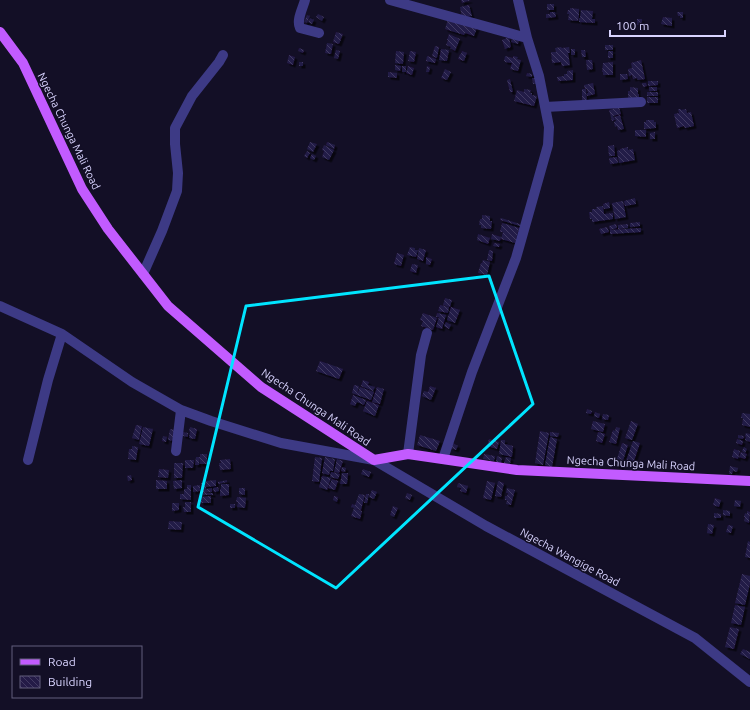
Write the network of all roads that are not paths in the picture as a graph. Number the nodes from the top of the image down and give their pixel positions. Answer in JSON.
{"nodes":[{"id":1,"x":305,"y":0,"type":"edge"},
{"id":2,"x":390,"y":0,"type":"edge"},
{"id":3,"x":518,"y":0,"type":"edge"},
{"id":4,"x":0,"y":32,"type":"edge"},
{"id":5,"x":319,"y":33,"type":"dead end"},
{"id":6,"x":527,"y":38,"type":"junction"},
{"id":7,"x":223,"y":55,"type":"dead end"},
{"id":8,"x":640,"y":102,"type":"dead end"},
{"id":9,"x":545,"y":107,"type":"junction"},
{"id":10,"x":143,"y":274,"type":"junction"},
{"id":11,"x":0,"y":306,"type":"edge"},
{"id":12,"x":426,"y":333,"type":"dead end"},
{"id":13,"x":62,"y":334,"type":"junction"},
{"id":14,"x":181,"y":410,"type":"junction"},
{"id":15,"x":176,"y":451,"type":"dead end"},
{"id":16,"x":408,"y":454,"type":"junction"},
{"id":17,"x":443,"y":459,"type":"junction"},
{"id":18,"x":28,"y":460,"type":"dead end"},
{"id":19,"x":374,"y":460,"type":"junction"},
{"id":20,"x":750,"y":481,"type":"edge"},
{"id":21,"x":750,"y":682,"type":"edge"}],
"edges":[{"from":1,"to":5,"type":"street"},
{"from":2,"to":6,"type":"street"},
{"from":3,"to":6,"type":"street"},
{"from":4,"to":10,"type":"main road","name":"Ngecha Chunga Mali Road"},
{"from":6,"to":9,"type":"street"},
{"from":7,"to":10,"type":"street"},
{"from":8,"to":9,"type":"street"},
{"from":9,"to":17,"type":"street"},
{"from":10,"to":19,"type":"main road","name":"Ngecha Chunga Mali Road"},
{"from":11,"to":13,"type":"street"},
{"from":12,"to":16,"type":"street"},
{"from":13,"to":14,"type":"street"},
{"from":13,"to":18,"type":"street"},
{"from":14,"to":15,"type":"street"},
{"from":14,"to":19,"type":"street"},
{"from":16,"to":17,"type":"main road","name":"Ngecha Chunga Mali Road"},
{"from":16,"to":19,"type":"main road","name":"Ngecha Chunga Mali Road"},
{"from":17,"to":20,"type":"main road","name":"Ngecha Chunga Mali Road"},
{"from":19,"to":21,"type":"street","name":"Ngecha Wangige Road"}]}
